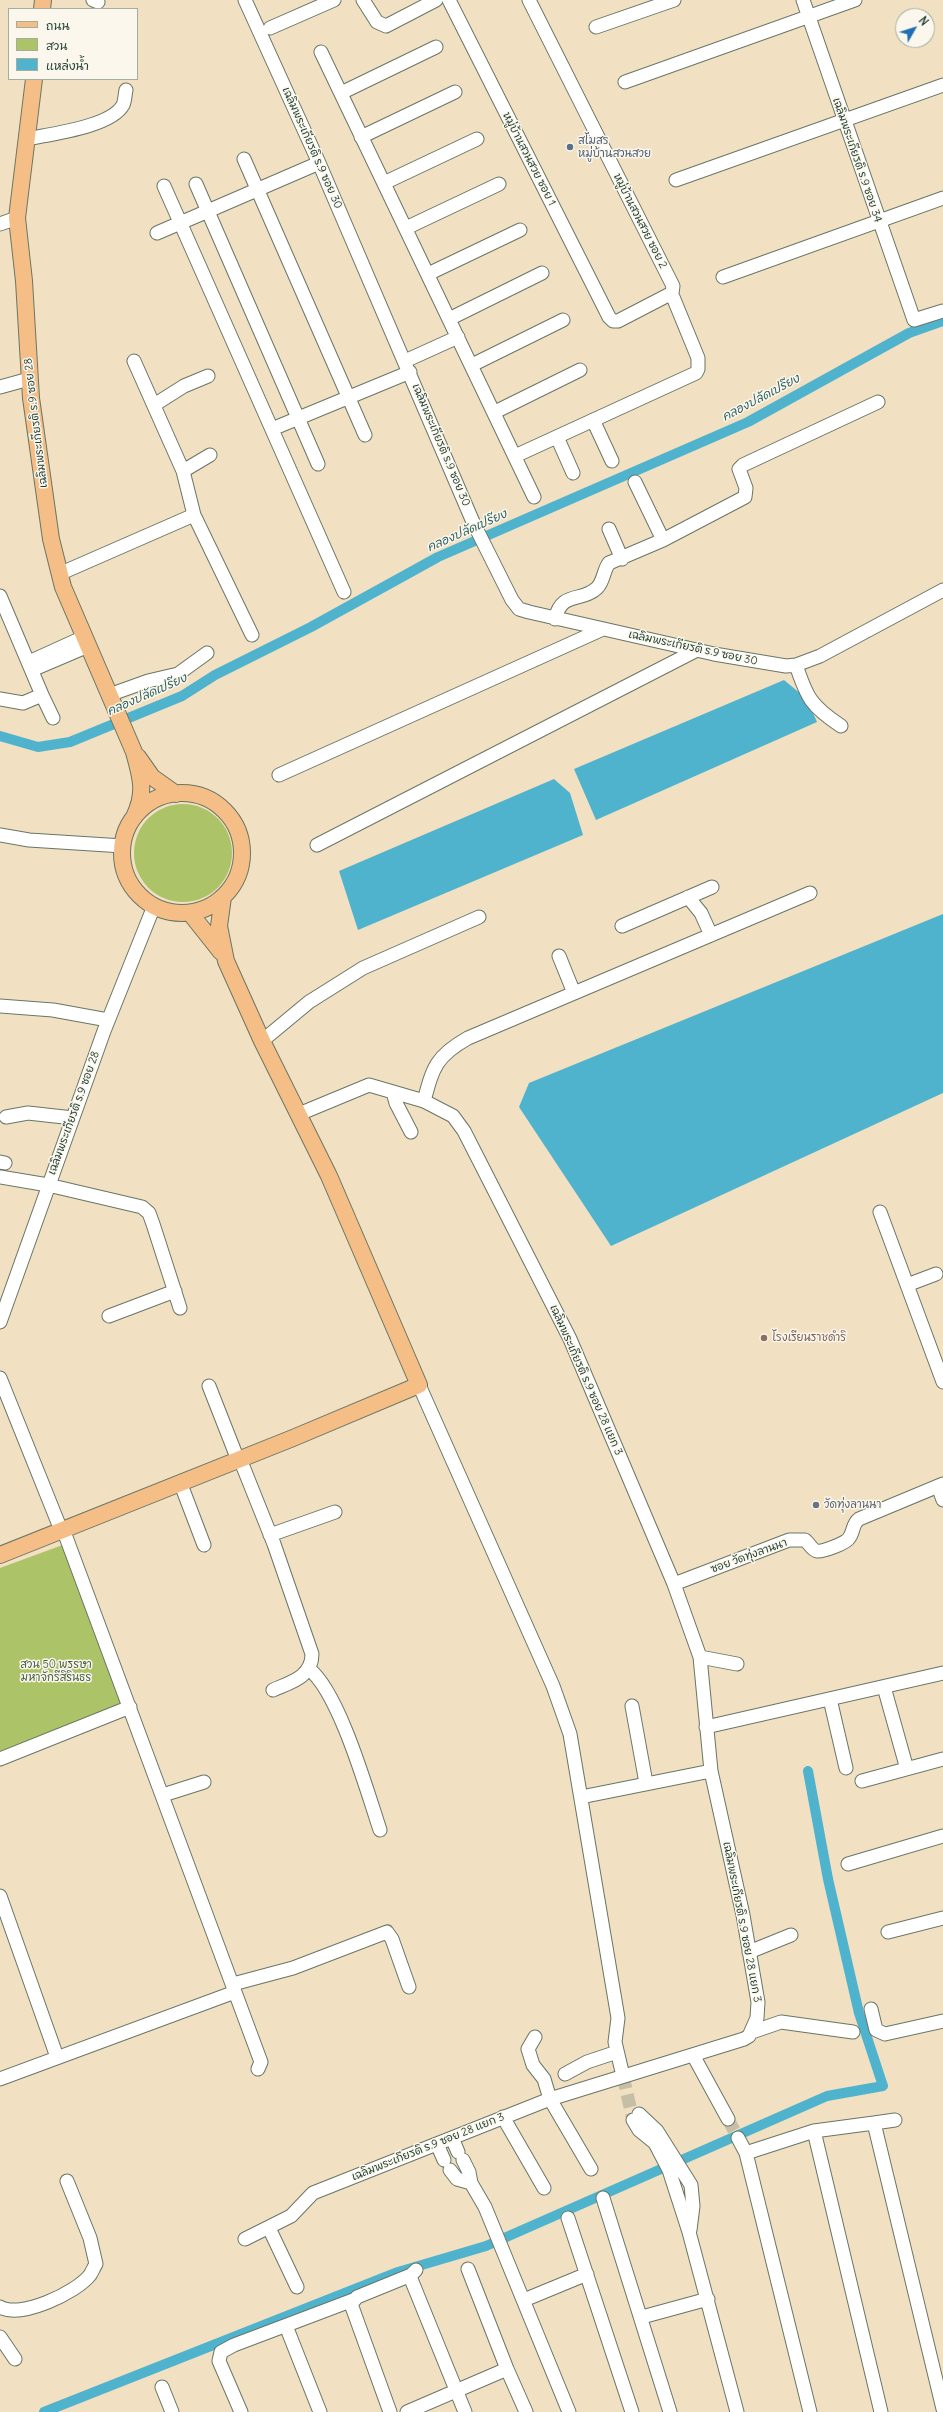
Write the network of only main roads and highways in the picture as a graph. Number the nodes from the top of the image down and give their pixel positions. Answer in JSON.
{"nodes":[{"id":1,"x":34,"y":80,"type":"edge"},
{"id":2,"x":134,"y":752,"type":"junction"},
{"id":3,"x":176,"y":794,"type":"junction"},
{"id":4,"x":134,"y":817,"type":"junction"},
{"id":5,"x":223,"y":897,"type":"junction"},
{"id":6,"x":190,"y":913,"type":"junction"},
{"id":7,"x":226,"y":961,"type":"junction"},
{"id":8,"x":0,"y":1555,"type":"edge"}],
"edges":[{"from":1,"to":2,"type":"main road","name":"เฉลิมพระเกียรติ ร.9 ซอย 28"},
{"from":2,"to":3,"type":"main road","name":"เฉลิมพระเกียรติ ร.9 ซอย 28"},
{"from":2,"to":4,"type":"main road","name":"เฉลิมพระเกียรติ ร.9 ซอย 28"},
{"from":3,"to":4,"type":"main road","name":"เฉลิมพระเกียรติ ร.9 ซอย 28"},
{"from":3,"to":5,"type":"main road","name":"เฉลิมพระเกียรติ ร.9 ซอย 28"},
{"from":4,"to":6,"type":"main road","name":"เฉลิมพระเกียรติ ร.9 ซอย 28"},
{"from":5,"to":6,"type":"main road","name":"เฉลิมพระเกียรติ ร.9 ซอย 28"},
{"from":5,"to":7,"type":"main road"},
{"from":6,"to":7,"type":"main road"},
{"from":7,"to":8,"type":"main road"}]}
